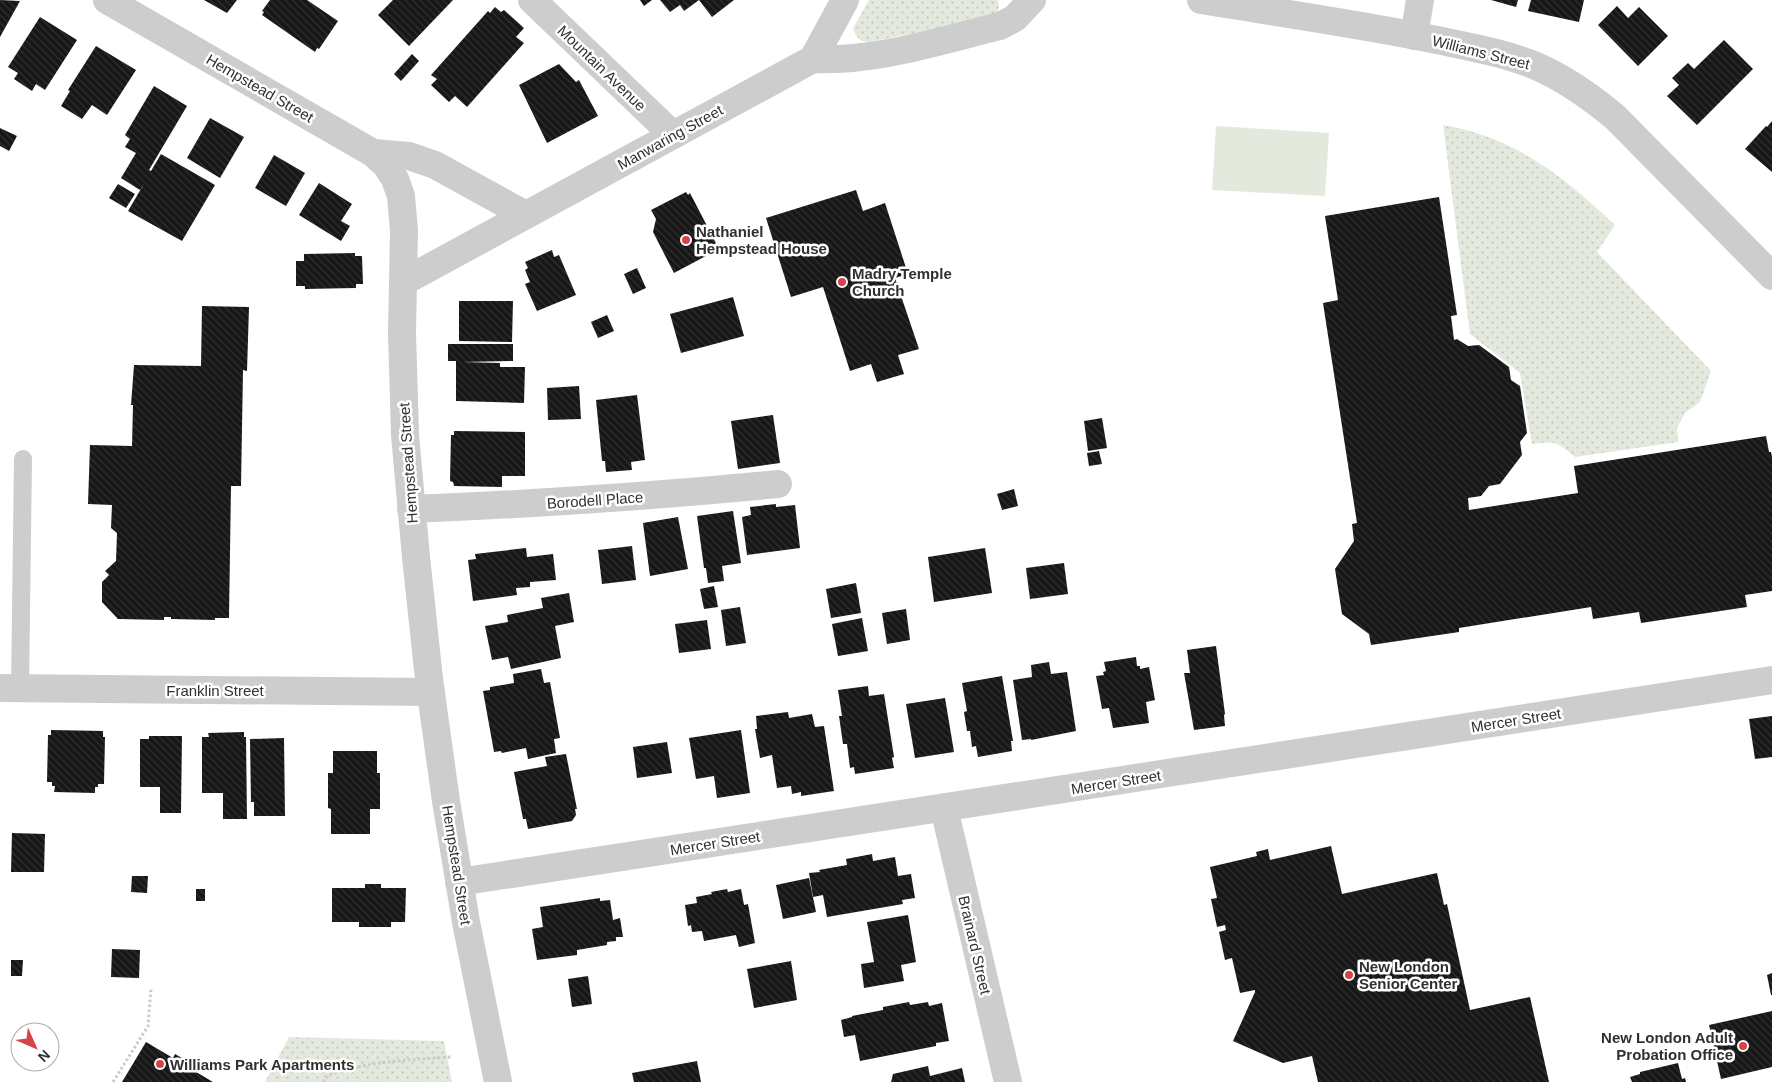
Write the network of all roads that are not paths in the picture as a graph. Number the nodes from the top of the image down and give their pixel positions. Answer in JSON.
{"nodes":[{"id":1,"x":107,"y":0,"type":"edge"},
{"id":2,"x":532,"y":0,"type":"edge"},
{"id":3,"x":845,"y":0,"type":"edge"},
{"id":4,"x":1032,"y":0,"type":"edge"},
{"id":5,"x":1201,"y":0,"type":"edge"},
{"id":6,"x":1420,"y":0,"type":"edge"},
{"id":7,"x":1414,"y":36,"type":"junction"},
{"id":8,"x":813,"y":59,"type":"junction"},
{"id":9,"x":672,"y":135,"type":"junction"},
{"id":10,"x":373,"y":153,"type":"junction"},
{"id":11,"x":526,"y":215,"type":"junction"},
{"id":12,"x":1772,"y":276,"type":"edge"},
{"id":13,"x":403,"y":282,"type":"junction"},
{"id":14,"x":23,"y":459,"type":"dead end"},
{"id":15,"x":778,"y":484,"type":"dead end"},
{"id":16,"x":411,"y":509,"type":"junction"},
{"id":17,"x":1772,"y":680,"type":"edge"},
{"id":18,"x":10,"y":688,"type":"edge"},
{"id":19,"x":431,"y":692,"type":"junction"},
{"id":20,"x":944,"y":808,"type":"junction"},
{"id":21,"x":459,"y":882,"type":"junction"},
{"id":22,"x":498,"y":1082,"type":"edge"},
{"id":23,"x":1008,"y":1082,"type":"edge"}],
"edges":[{"from":1,"to":10,"type":"street","name":"Hempstead Street"},
{"from":2,"to":9,"type":"street","name":"Mountain Avenue"},
{"from":3,"to":8,"type":"street"},
{"from":4,"to":8,"type":"street","name":"Manwaring Street"},
{"from":5,"to":7,"type":"street","name":"Williams Street"},
{"from":6,"to":7,"type":"street"},
{"from":7,"to":12,"type":"street","name":"Williams Street"},
{"from":8,"to":9,"type":"street","name":"Manwaring Street"},
{"from":9,"to":11,"type":"street","name":"Manwaring Street"},
{"from":10,"to":11,"type":"street"},
{"from":10,"to":13,"type":"street","name":"Hempstead Street"},
{"from":11,"to":13,"type":"street","name":"Manwaring Street"},
{"from":13,"to":16,"type":"street","name":"Hempstead Street"},
{"from":14,"to":18,"type":"lane"},
{"from":15,"to":16,"type":"street","name":"Borodell Place"},
{"from":16,"to":19,"type":"street","name":"Hempstead Street"},
{"from":17,"to":20,"type":"street","name":"Mercer Street"},
{"from":18,"to":19,"type":"street","name":"Franklin Street"},
{"from":19,"to":21,"type":"street","name":"Hempstead Street"},
{"from":20,"to":21,"type":"street","name":"Mercer Street"},
{"from":20,"to":23,"type":"street","name":"Brainard Street"},
{"from":21,"to":22,"type":"street","name":"Hempstead Street"}]}
